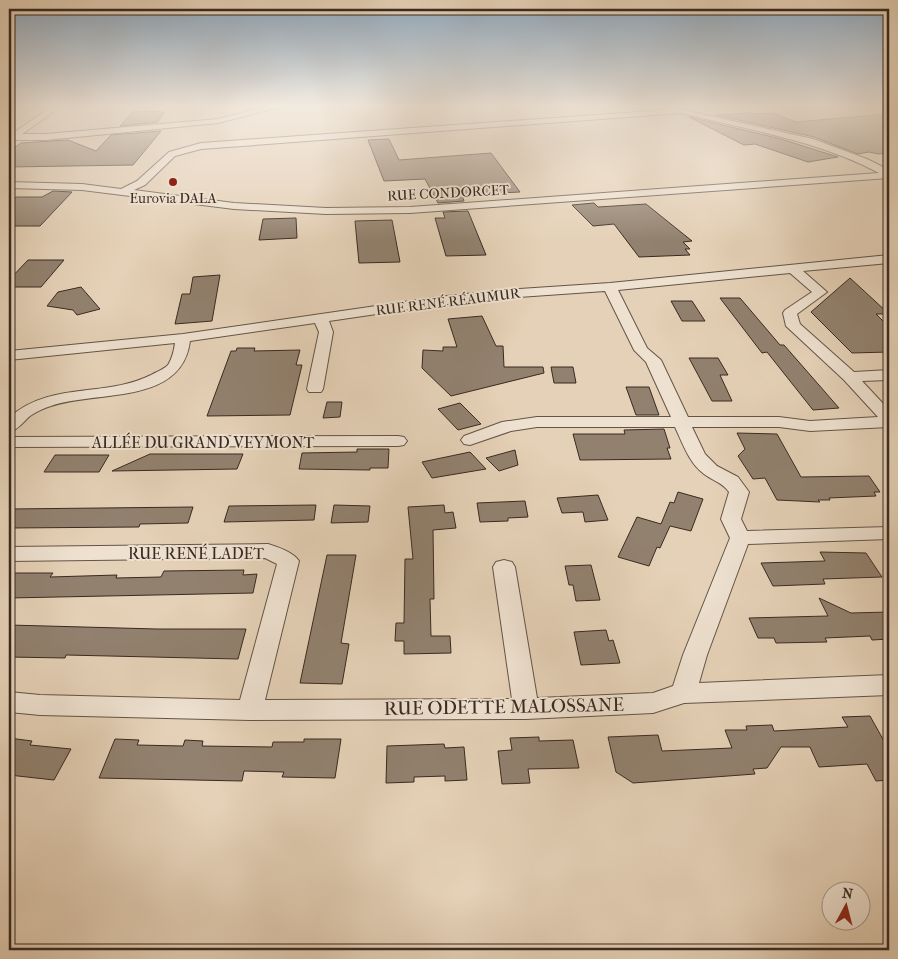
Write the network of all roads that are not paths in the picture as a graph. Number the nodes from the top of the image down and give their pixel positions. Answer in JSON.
{"nodes":[{"id":1,"x":184,"y":151,"type":"edge"},
{"id":2,"x":837,"y":151,"type":"edge"},
{"id":3,"x":889,"y":174,"type":"edge"},
{"id":4,"x":9,"y":185,"type":"edge"},
{"id":5,"x":126,"y":191,"type":"junction"},
{"id":6,"x":889,"y":259,"type":"edge"},
{"id":7,"x":792,"y":268,"type":"junction"},
{"id":8,"x":610,"y":287,"type":"junction"},
{"id":9,"x":321,"y":319,"type":"junction"},
{"id":10,"x":183,"y":338,"type":"junction"},
{"id":11,"x":9,"y":355,"type":"edge"},
{"id":12,"x":889,"y":375,"type":"edge"},
{"id":13,"x":850,"y":377,"type":"junction"},
{"id":14,"x":315,"y":389,"type":"dead end"},
{"id":15,"x":889,"y":421,"type":"edge"},
{"id":16,"x":681,"y":422,"type":"junction"},
{"id":17,"x":9,"y":427,"type":"edge"},
{"id":18,"x":470,"y":440,"type":"dead end"},
{"id":19,"x":398,"y":441,"type":"dead end"},
{"id":20,"x":9,"y":442,"type":"edge"},
{"id":21,"x":889,"y":533,"type":"edge"},
{"id":22,"x":740,"y":538,"type":"junction"},
{"id":23,"x":9,"y":554,"type":"edge"},
{"id":24,"x":504,"y":567,"type":"dead end"},
{"id":25,"x":889,"y":685,"type":"edge"},
{"id":26,"x":684,"y":693,"type":"junction"},
{"id":27,"x":9,"y":702,"type":"edge"},
{"id":28,"x":250,"y":710,"type":"junction"},
{"id":29,"x":526,"y":710,"type":"junction"}],
"edges":[{"from":1,"to":5,"type":"street"},
{"from":2,"to":3,"type":"street"},
{"from":3,"to":5,"type":"street","name":"RUE CONDORCET"},
{"from":4,"to":5,"type":"street","name":"RUE CONDORCET"},
{"from":6,"to":7,"type":"street","name":"RUE RENÉ RÉAUMUR"},
{"from":7,"to":8,"type":"street","name":"RUE RENÉ RÉAUMUR"},
{"from":7,"to":13,"type":"street"},
{"from":8,"to":9,"type":"street","name":"RUE RENÉ RÉAUMUR"},
{"from":8,"to":16,"type":"street"},
{"from":9,"to":10,"type":"street","name":"RUE RENÉ RÉAUMUR"},
{"from":9,"to":14,"type":"street"},
{"from":10,"to":11,"type":"street","name":"RUE RENÉ RÉAUMUR"},
{"from":10,"to":17,"type":"street"},
{"from":12,"to":13,"type":"street"},
{"from":13,"to":15,"type":"street"},
{"from":15,"to":16,"type":"street"},
{"from":16,"to":18,"type":"street"},
{"from":16,"to":22,"type":"street"},
{"from":19,"to":20,"type":"street","name":"ALLÉE DU GRAND VEYMONT"},
{"from":21,"to":22,"type":"street"},
{"from":22,"to":26,"type":"street"},
{"from":23,"to":28,"type":"street","name":"RUE RENÉ LADET"},
{"from":24,"to":29,"type":"street"},
{"from":25,"to":26,"type":"street","name":"RUE ODETTE MALOSSANE"},
{"from":26,"to":29,"type":"street","name":"RUE ODETTE MALOSSANE"},
{"from":27,"to":28,"type":"street","name":"RUE ODETTE MALOSSANE"},
{"from":28,"to":29,"type":"street","name":"RUE ODETTE MALOSSANE"}]}
